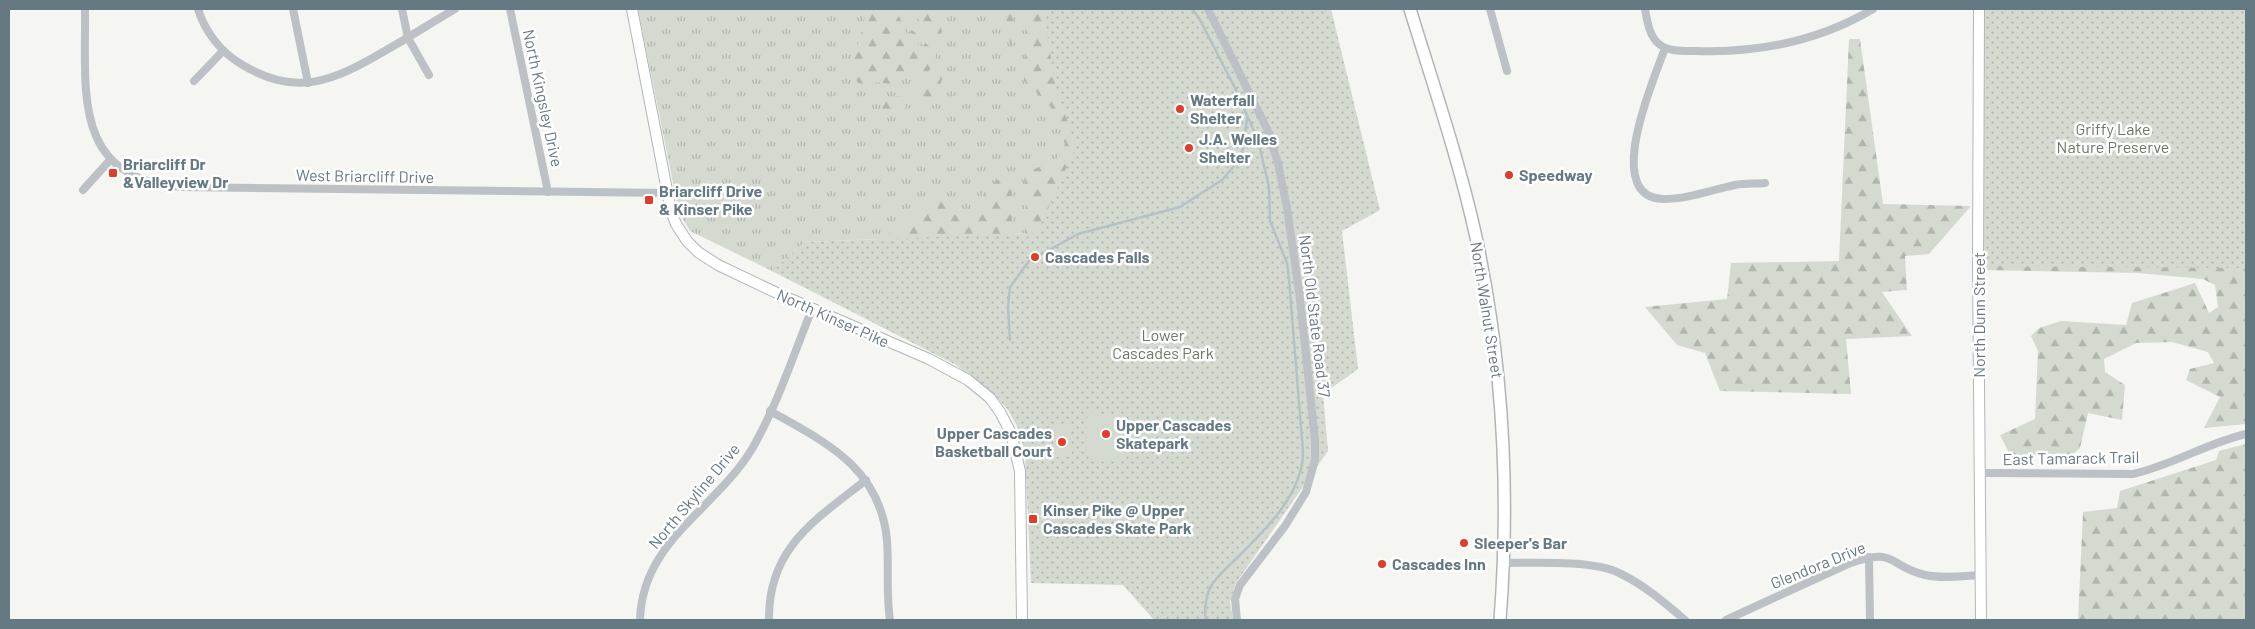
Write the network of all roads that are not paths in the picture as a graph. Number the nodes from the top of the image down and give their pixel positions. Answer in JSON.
{"nodes":[{"id":1,"x":85,"y":9,"type":"edge"},
{"id":2,"x":198,"y":9,"type":"edge"},
{"id":3,"x":293,"y":9,"type":"edge"},
{"id":4,"x":402,"y":9,"type":"edge"},
{"id":5,"x":455,"y":9,"type":"edge"},
{"id":6,"x":510,"y":9,"type":"edge"},
{"id":7,"x":632,"y":9,"type":"edge"},
{"id":8,"x":1208,"y":9,"type":"edge"},
{"id":9,"x":1410,"y":9,"type":"edge"},
{"id":10,"x":1490,"y":9,"type":"edge"},
{"id":11,"x":1645,"y":9,"type":"edge"},
{"id":12,"x":1873,"y":9,"type":"edge"},
{"id":13,"x":1979,"y":9,"type":"edge"},
{"id":14,"x":408,"y":38,"type":"junction"},
{"id":15,"x":1665,"y":48,"type":"junction"},
{"id":16,"x":223,"y":51,"type":"junction"},
{"id":17,"x":1507,"y":71,"type":"dead end"},
{"id":18,"x":429,"y":75,"type":"dead end"},
{"id":19,"x":194,"y":81,"type":"dead end"},
{"id":20,"x":308,"y":83,"type":"junction"},
{"id":21,"x":111,"y":159,"type":"junction"},
{"id":22,"x":1765,"y":183,"type":"dead end"},
{"id":23,"x":83,"y":190,"type":"dead end"},
{"id":24,"x":548,"y":192,"type":"junction"},
{"id":25,"x":667,"y":193,"type":"junction"},
{"id":26,"x":812,"y":309,"type":"junction"},
{"id":27,"x":770,"y":411,"type":"junction"},
{"id":28,"x":2246,"y":434,"type":"edge"},
{"id":29,"x":1979,"y":473,"type":"junction"},
{"id":30,"x":866,"y":480,"type":"junction"},
{"id":31,"x":1869,"y":557,"type":"junction"},
{"id":32,"x":1504,"y":563,"type":"junction"},
{"id":33,"x":1981,"y":575,"type":"junction"},
{"id":34,"x":640,"y":620,"type":"edge"},
{"id":35,"x":769,"y":620,"type":"edge"},
{"id":36,"x":890,"y":620,"type":"edge"},
{"id":37,"x":1022,"y":620,"type":"edge"},
{"id":38,"x":1237,"y":620,"type":"edge"},
{"id":39,"x":1500,"y":620,"type":"edge"},
{"id":40,"x":1685,"y":620,"type":"edge"},
{"id":41,"x":1726,"y":620,"type":"edge"},
{"id":42,"x":1870,"y":620,"type":"edge"},
{"id":43,"x":1981,"y":620,"type":"edge"}],
"edges":[{"from":1,"to":21,"type":"street"},
{"from":2,"to":16,"type":"street"},
{"from":3,"to":20,"type":"street"},
{"from":4,"to":14,"type":"street"},
{"from":5,"to":14,"type":"street"},
{"from":6,"to":24,"type":"street","name":"North Kingsley Drive"},
{"from":7,"to":25,"type":"street","name":"North Kinser Pike"},
{"from":8,"to":38,"type":"street","name":"North Old State Road 37"},
{"from":9,"to":32,"type":"main road","name":"North Walnut Street"},
{"from":10,"to":17,"type":"street"},
{"from":11,"to":15,"type":"street"},
{"from":12,"to":15,"type":"street"},
{"from":13,"to":29,"type":"street","name":"North Dunn Street"},
{"from":14,"to":18,"type":"street"},
{"from":14,"to":20,"type":"street"},
{"from":15,"to":22,"type":"street"},
{"from":16,"to":19,"type":"street"},
{"from":16,"to":20,"type":"street"},
{"from":21,"to":23,"type":"street"},
{"from":21,"to":24,"type":"street","name":"West Briarcliff Drive"},
{"from":24,"to":25,"type":"street","name":"West Briarcliff Drive"},
{"from":25,"to":26,"type":"street","name":"North Kinser Pike"},
{"from":26,"to":27,"type":"street","name":"North Skyline Drive"},
{"from":26,"to":37,"type":"street","name":"North Kinser Pike"},
{"from":27,"to":30,"type":"street"},
{"from":27,"to":34,"type":"street","name":"North Skyline Drive"},
{"from":28,"to":29,"type":"street","name":"East Tamarack Trail"},
{"from":29,"to":33,"type":"street","name":"North Dunn Street"},
{"from":30,"to":35,"type":"street"},
{"from":30,"to":36,"type":"street"},
{"from":31,"to":33,"type":"street","name":"Glendora Drive"},
{"from":31,"to":41,"type":"street","name":"Glendora Drive"},
{"from":31,"to":42,"type":"street"},
{"from":32,"to":39,"type":"main road","name":"North Walnut Street"},
{"from":32,"to":40,"type":"street"},
{"from":33,"to":43,"type":"street","name":"North Dunn Street"}]}
